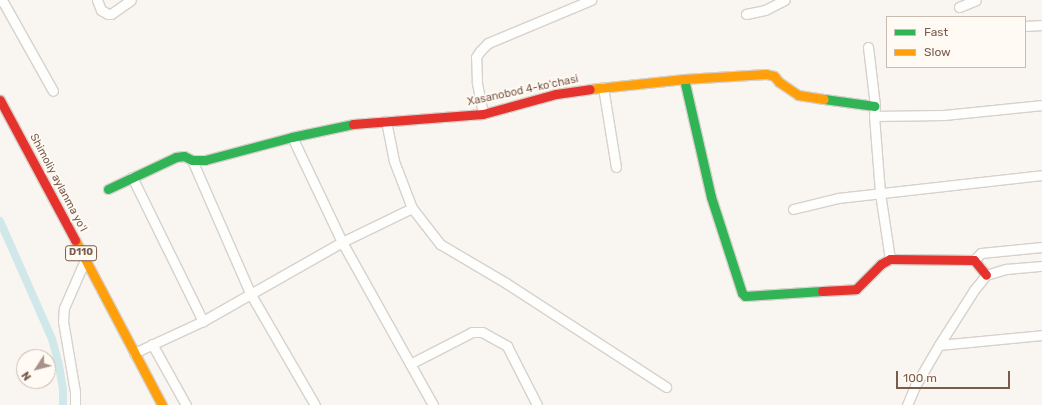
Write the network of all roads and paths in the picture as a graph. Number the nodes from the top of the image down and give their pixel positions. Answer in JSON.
{"nodes":[{"id":1,"x":2,"y":0,"type":"edge"},
{"id":2,"x":97,"y":0,"type":"edge"},
{"id":3,"x":131,"y":0,"type":"edge"},
{"id":4,"x":591,"y":0,"type":"edge"},
{"id":5,"x":785,"y":0,"type":"edge"},
{"id":6,"x":976,"y":0,"type":"edge"},
{"id":7,"x":960,"y":7,"type":"dead end"},
{"id":8,"x":746,"y":14,"type":"dead end"},
{"id":9,"x":1042,"y":25,"type":"edge"},
{"id":10,"x":1026,"y":26,"type":"edge"},
{"id":11,"x":868,"y":47,"type":"dead end"},
{"id":12,"x":684,"y":79,"type":"junction"},
{"id":13,"x":603,"y":87,"type":"junction"},
{"id":14,"x":53,"y":91,"type":"dead end"},
{"id":15,"x":0,"y":100,"type":"edge"},
{"id":16,"x":1042,"y":105,"type":"edge"},
{"id":17,"x":875,"y":106,"type":"junction"},
{"id":18,"x":483,"y":114,"type":"junction"},
{"id":19,"x":874,"y":116,"type":"junction"},
{"id":20,"x":386,"y":121,"type":"junction"},
{"id":21,"x":292,"y":137,"type":"junction"},
{"id":22,"x":192,"y":160,"type":"junction"},
{"id":23,"x":616,"y":167,"type":"dead end"},
{"id":24,"x":1042,"y":175,"type":"edge"},
{"id":25,"x":132,"y":177,"type":"junction"},
{"id":26,"x":108,"y":189,"type":"dead end"},
{"id":27,"x":880,"y":193,"type":"junction"},
{"id":28,"x":412,"y":208,"type":"junction"},
{"id":29,"x":793,"y":209,"type":"dead end"},
{"id":30,"x":342,"y":242,"type":"junction"},
{"id":31,"x":1042,"y":247,"type":"edge"},
{"id":32,"x":890,"y":259,"type":"junction"},
{"id":33,"x":85,"y":260,"type":"junction"},
{"id":34,"x":974,"y":260,"type":"junction"},
{"id":35,"x":1042,"y":266,"type":"edge"},
{"id":36,"x":986,"y":275,"type":"junction"},
{"id":37,"x":250,"y":293,"type":"junction"},
{"id":38,"x":203,"y":321,"type":"junction"},
{"id":39,"x":1042,"y":335,"type":"edge"},
{"id":40,"x":152,"y":344,"type":"junction"},
{"id":41,"x":939,"y":345,"type":"junction"},
{"id":42,"x":134,"y":353,"type":"junction"},
{"id":43,"x":410,"y":364,"type":"junction"},
{"id":44,"x":666,"y":387,"type":"dead end"},
{"id":45,"x":75,"y":405,"type":"edge"},
{"id":46,"x":162,"y":405,"type":"edge"},
{"id":47,"x":186,"y":405,"type":"edge"},
{"id":48,"x":315,"y":405,"type":"edge"},
{"id":49,"x":433,"y":405,"type":"edge"},
{"id":50,"x":537,"y":405,"type":"edge"},
{"id":51,"x":908,"y":405,"type":"edge"}],
"edges":[{"from":1,"to":14,"type":"street"},
{"from":2,"to":3,"type":"street"},
{"from":4,"to":18,"type":"street"},
{"from":5,"to":8,"type":"street"},
{"from":6,"to":7,"type":"street"},
{"from":9,"to":10,"type":"street"},
{"from":11,"to":17,"type":"street"},
{"from":12,"to":13,"type":"street","name":"Xasanobod 4-koʻchasi"},
{"from":12,"to":17,"type":"street","name":"Xasanobod 4-koʻchasi"},
{"from":12,"to":32,"type":"street"},
{"from":13,"to":18,"type":"street","name":"Xasanobod 4-koʻchasi"},
{"from":13,"to":23,"type":"street"},
{"from":15,"to":33,"type":"street","name":"Shimoliy aylanma yoʻl","number":"D110"},
{"from":16,"to":19,"type":"street"},
{"from":17,"to":19,"type":"street"},
{"from":18,"to":20,"type":"street","name":"Xasanobod 4-koʻchasi"},
{"from":19,"to":27,"type":"street"},
{"from":20,"to":21,"type":"street","name":"Xasanobod 4-koʻchasi"},
{"from":20,"to":28,"type":"street"},
{"from":21,"to":22,"type":"street","name":"Xasanobod 4-koʻchasi"},
{"from":21,"to":30,"type":"street"},
{"from":22,"to":25,"type":"street","name":"Xasanobod 4-koʻchasi"},
{"from":22,"to":37,"type":"street"},
{"from":24,"to":27,"type":"street"},
{"from":25,"to":26,"type":"street","name":"Xasanobod 4-koʻchasi"},
{"from":25,"to":38,"type":"street"},
{"from":27,"to":29,"type":"street"},
{"from":27,"to":32,"type":"street"},
{"from":28,"to":30,"type":"street"},
{"from":28,"to":44,"type":"street"},
{"from":30,"to":37,"type":"street"},
{"from":30,"to":43,"type":"street"},
{"from":31,"to":34,"type":"street"},
{"from":32,"to":34,"type":"street"},
{"from":33,"to":42,"type":"street","name":"Shimoliy aylanma yoʻl","number":"D110"},
{"from":33,"to":45,"type":"street"},
{"from":34,"to":36,"type":"street"},
{"from":35,"to":36,"type":"street"},
{"from":36,"to":41,"type":"street"},
{"from":37,"to":38,"type":"street"},
{"from":37,"to":48,"type":"street"},
{"from":38,"to":40,"type":"street"},
{"from":39,"to":41,"type":"street"},
{"from":40,"to":42,"type":"street"},
{"from":40,"to":47,"type":"street"},
{"from":41,"to":51,"type":"street"},
{"from":42,"to":46,"type":"street","name":"Shimoliy aylanma yoʻl","number":"D110"},
{"from":43,"to":49,"type":"street"},
{"from":43,"to":50,"type":"street"}]}
